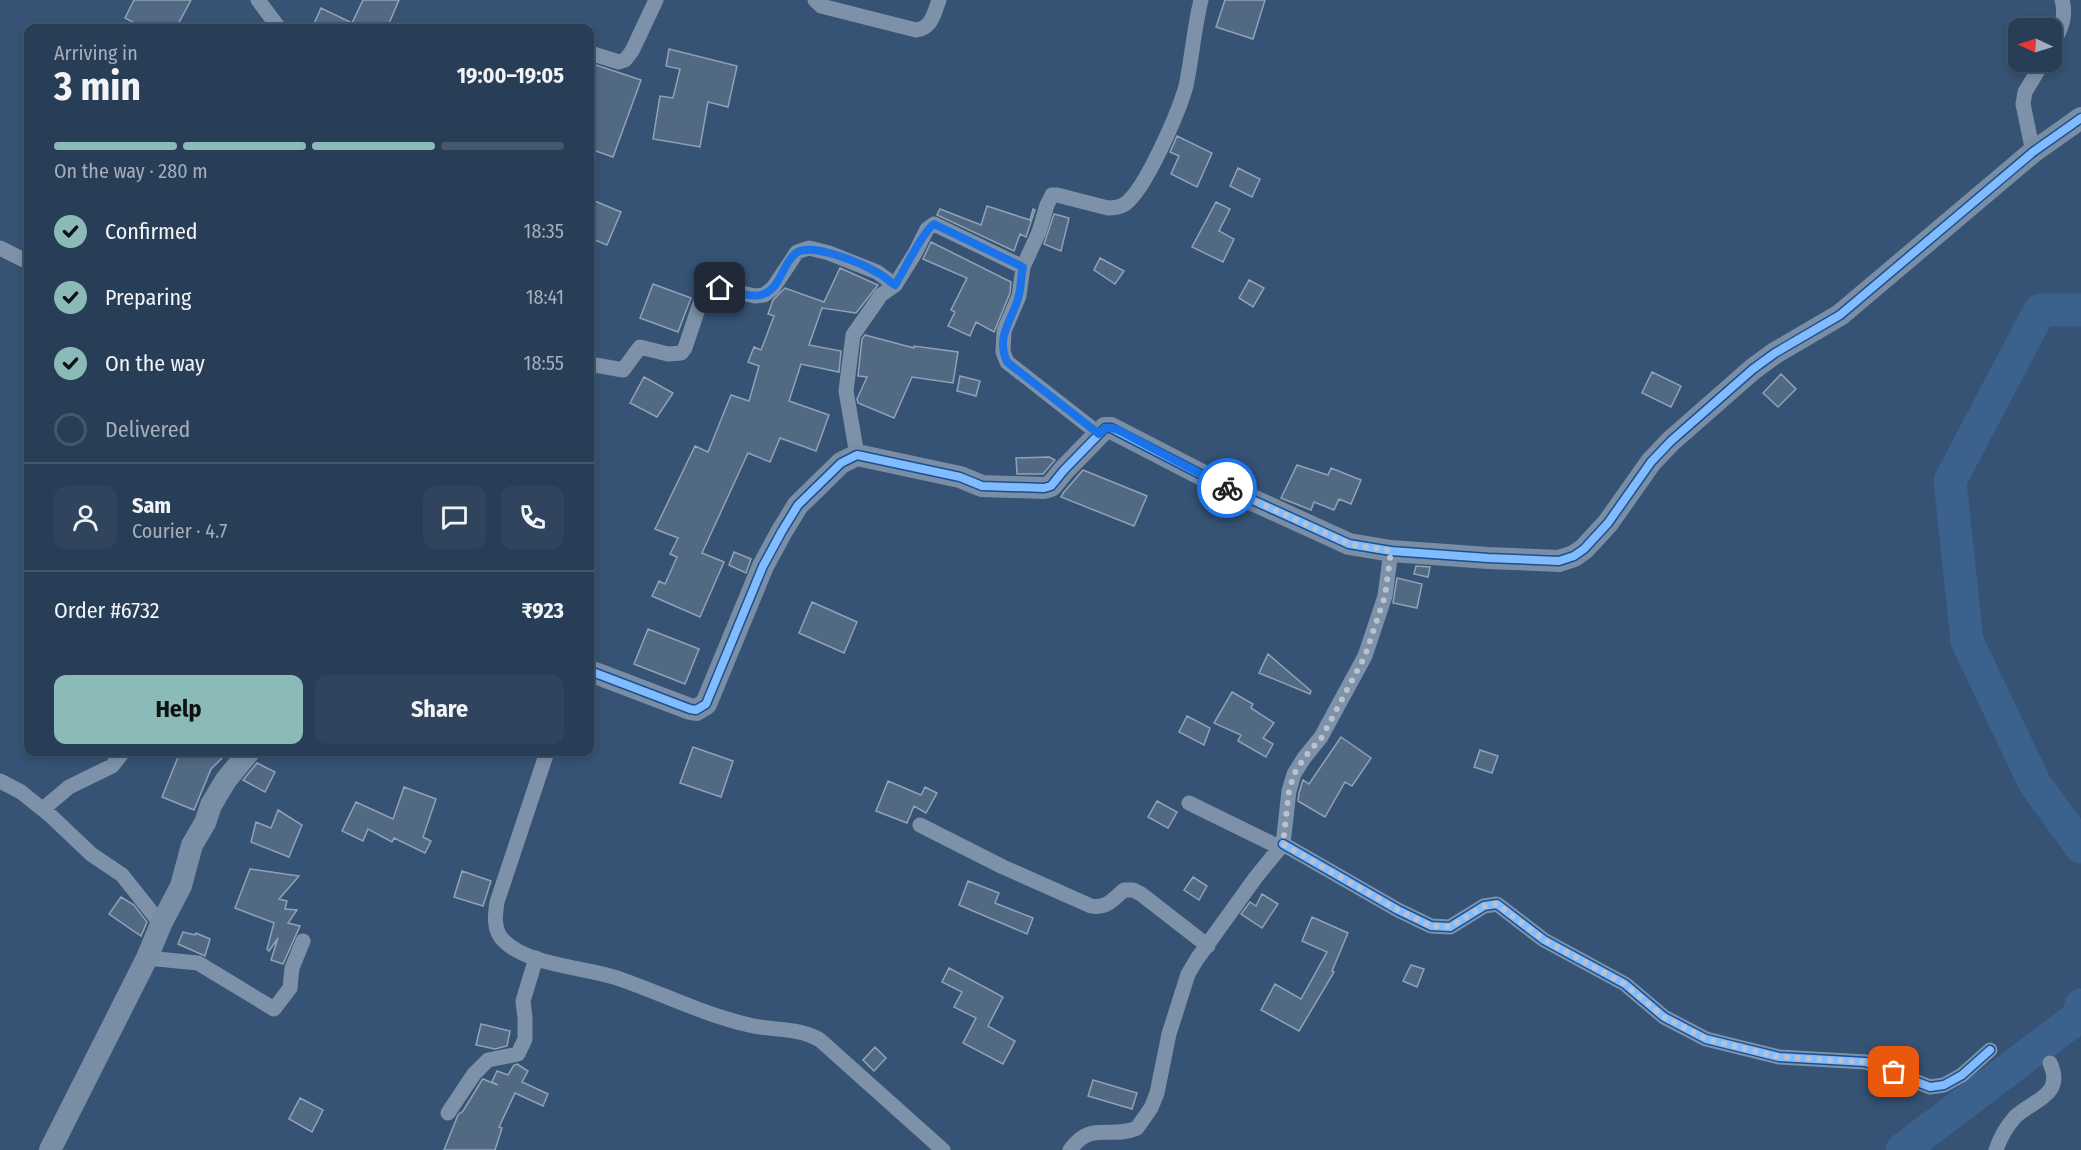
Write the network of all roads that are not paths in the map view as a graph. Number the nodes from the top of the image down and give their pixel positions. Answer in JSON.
{"nodes":[{"id":1,"x":258,"y":0,"type":"edge"},
{"id":2,"x":656,"y":0,"type":"edge"},
{"id":3,"x":815,"y":0,"type":"edge"},
{"id":4,"x":939,"y":0,"type":"edge"},
{"id":5,"x":1201,"y":0,"type":"edge"},
{"id":6,"x":2062,"y":0,"type":"edge"},
{"id":7,"x":2062,"y":23,"type":"edge"},
{"id":8,"x":276,"y":24,"type":"edge"},
{"id":9,"x":594,"y":54,"type":"edge"},
{"id":10,"x":2037,"y":72,"type":"edge"},
{"id":11,"x":2081,"y":118,"type":"edge"},
{"id":12,"x":2033,"y":152,"type":"junction"},
{"id":13,"x":0,"y":248,"type":"edge"},
{"id":14,"x":24,"y":260,"type":"edge"},
{"id":15,"x":1023,"y":267,"type":"junction"},
{"id":16,"x":895,"y":285,"type":"junction"},
{"id":17,"x":594,"y":365,"type":"edge"},
{"id":18,"x":1099,"y":434,"type":"junction"},
{"id":19,"x":857,"y":455,"type":"junction"},
{"id":20,"x":1391,"y":551,"type":"junction"},
{"id":21,"x":594,"y":673,"type":"edge"},
{"id":22,"x":120,"y":756,"type":"edge"},
{"id":23,"x":246,"y":756,"type":"edge"},
{"id":24,"x":546,"y":756,"type":"edge"},
{"id":25,"x":0,"y":781,"type":"edge"},
{"id":26,"x":1189,"y":803,"type":"dead end"},
{"id":27,"x":43,"y":809,"type":"junction"},
{"id":28,"x":920,"y":825,"type":"dead end"},
{"id":29,"x":1282,"y":846,"type":"junction"},
{"id":30,"x":161,"y":924,"type":"junction"},
{"id":31,"x":303,"y":941,"type":"dead end"},
{"id":32,"x":1208,"y":945,"type":"junction"},
{"id":33,"x":147,"y":958,"type":"junction"},
{"id":34,"x":536,"y":958,"type":"junction"},
{"id":35,"x":1990,"y":1050,"type":"dead end"},
{"id":36,"x":2050,"y":1063,"type":"dead end"},
{"id":37,"x":448,"y":1113,"type":"dead end"},
{"id":38,"x":50,"y":1150,"type":"edge"},
{"id":39,"x":944,"y":1150,"type":"edge"},
{"id":40,"x":1070,"y":1150,"type":"edge"},
{"id":41,"x":1996,"y":1150,"type":"edge"}],
"edges":[{"from":1,"to":8,"type":"street"},
{"from":2,"to":9,"type":"street"},
{"from":3,"to":4,"type":"street"},
{"from":5,"to":15,"type":"street"},
{"from":6,"to":7,"type":"street"},
{"from":10,"to":12,"type":"street"},
{"from":11,"to":12,"type":"street"},
{"from":12,"to":20,"type":"street"},
{"from":13,"to":14,"type":"street"},
{"from":15,"to":16,"type":"street"},
{"from":15,"to":18,"type":"street"},
{"from":16,"to":17,"type":"street"},
{"from":16,"to":19,"type":"street"},
{"from":18,"to":19,"type":"street"},
{"from":18,"to":20,"type":"street"},
{"from":19,"to":21,"type":"street"},
{"from":20,"to":29,"type":"street"},
{"from":22,"to":27,"type":"street"},
{"from":23,"to":30,"type":"street"},
{"from":24,"to":34,"type":"street"},
{"from":25,"to":27,"type":"street"},
{"from":26,"to":29,"type":"street"},
{"from":27,"to":30,"type":"street"},
{"from":28,"to":32,"type":"street"},
{"from":29,"to":32,"type":"street"},
{"from":29,"to":35,"type":"street"},
{"from":30,"to":33,"type":"street"},
{"from":31,"to":33,"type":"street"},
{"from":32,"to":40,"type":"street"},
{"from":33,"to":38,"type":"street"},
{"from":34,"to":37,"type":"street"},
{"from":34,"to":39,"type":"street"},
{"from":36,"to":41,"type":"street"}]}
